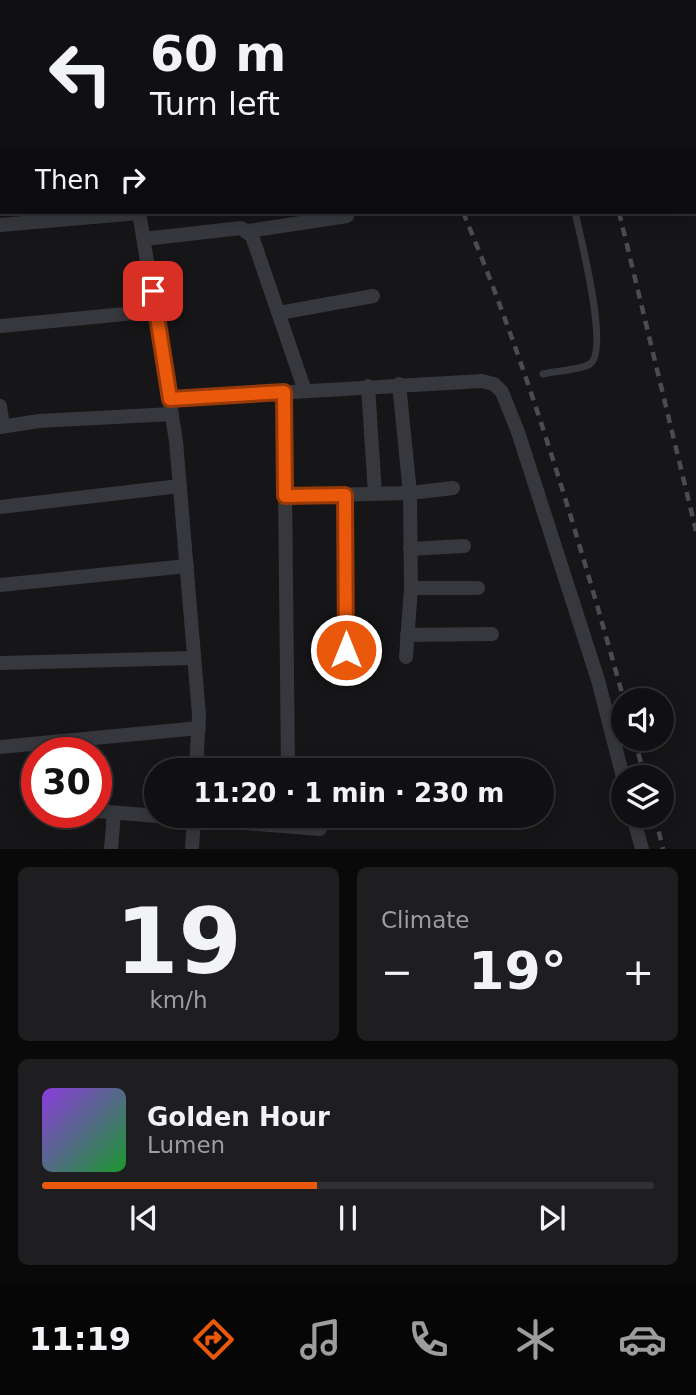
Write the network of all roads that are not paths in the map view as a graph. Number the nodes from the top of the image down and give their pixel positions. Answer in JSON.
{"nodes":[{"id":1,"x":118,"y":214,"type":"edge"},
{"id":2,"x":139,"y":214,"type":"edge"},
{"id":3,"x":575,"y":214,"type":"edge"},
{"id":4,"x":347,"y":216,"type":"dead end"},
{"id":5,"x":0,"y":225,"type":"edge"},
{"id":6,"x":248,"y":231,"type":"junction"},
{"id":7,"x":144,"y":239,"type":"junction"},
{"id":8,"x":373,"y":296,"type":"dead end"},
{"id":9,"x":156,"y":311,"type":"junction"},
{"id":10,"x":279,"y":313,"type":"junction"},
{"id":11,"x":0,"y":326,"type":"edge"},
{"id":12,"x":543,"y":374,"type":"dead end"},
{"id":13,"x":399,"y":384,"type":"junction"},
{"id":14,"x":368,"y":386,"type":"junction"},
{"id":15,"x":305,"y":391,"type":"junction"},
{"id":16,"x":284,"y":392,"type":"junction"},
{"id":17,"x":170,"y":399,"type":"junction"},
{"id":18,"x":0,"y":406,"type":"edge"},
{"id":19,"x":172,"y":414,"type":"junction"},
{"id":20,"x":1,"y":426,"type":"edge"},
{"id":21,"x":180,"y":486,"type":"junction"},
{"id":22,"x":453,"y":488,"type":"dead end"},
{"id":23,"x":410,"y":493,"type":"junction"},
{"id":24,"x":374,"y":494,"type":"junction"},
{"id":25,"x":345,"y":495,"type":"junction"},
{"id":26,"x":285,"y":496,"type":"junction"},
{"id":27,"x":0,"y":507,"type":"edge"},
{"id":28,"x":464,"y":546,"type":"dead end"},
{"id":29,"x":410,"y":549,"type":"junction"},
{"id":30,"x":187,"y":566,"type":"junction"},
{"id":31,"x":0,"y":585,"type":"edge"},
{"id":32,"x":411,"y":588,"type":"junction"},
{"id":33,"x":478,"y":588,"type":"dead end"},
{"id":34,"x":492,"y":634,"type":"dead end"},
{"id":35,"x":407,"y":635,"type":"junction"},
{"id":36,"x":346,"y":650,"type":"dead end"},
{"id":37,"x":406,"y":657,"type":"dead end"},
{"id":38,"x":194,"y":658,"type":"junction"},
{"id":39,"x":0,"y":663,"type":"edge"},
{"id":40,"x":199,"y":728,"type":"junction"},
{"id":41,"x":0,"y":747,"type":"edge"},
{"id":42,"x":197,"y":758,"type":"edge"},
{"id":43,"x":288,"y":758,"type":"edge"},
{"id":44,"x":620,"y":765,"type":"edge"},
{"id":45,"x":114,"y":813,"type":"joint"},
{"id":46,"x":144,"y":815,"type":"edge"},
{"id":47,"x":193,"y":828,"type":"edge"},
{"id":48,"x":316,"y":828,"type":"edge"},
{"id":49,"x":636,"y":828,"type":"edge"},
{"id":50,"x":320,"y":829,"type":"dead end"},
{"id":51,"x":111,"y":849,"type":"edge"},
{"id":52,"x":192,"y":849,"type":"edge"},
{"id":53,"x":642,"y":849,"type":"edge"}],
"edges":[{"from":1,"to":5,"type":"street"},
{"from":2,"to":7,"type":"street"},
{"from":3,"to":12,"type":"lane"},
{"from":4,"to":6,"type":"street"},
{"from":6,"to":7,"type":"street"},
{"from":6,"to":10,"type":"street"},
{"from":7,"to":9,"type":"street"},
{"from":8,"to":10,"type":"street"},
{"from":9,"to":11,"type":"street"},
{"from":9,"to":17,"type":"street"},
{"from":10,"to":15,"type":"street"},
{"from":13,"to":14,"type":"street"},
{"from":13,"to":23,"type":"street"},
{"from":13,"to":44,"type":"street"},
{"from":14,"to":15,"type":"street"},
{"from":14,"to":24,"type":"street"},
{"from":15,"to":16,"type":"street"},
{"from":16,"to":17,"type":"street"},
{"from":16,"to":26,"type":"street"},
{"from":17,"to":19,"type":"street"},
{"from":18,"to":20,"type":"street"},
{"from":19,"to":20,"type":"street"},
{"from":19,"to":21,"type":"street"},
{"from":21,"to":27,"type":"street"},
{"from":21,"to":30,"type":"street"},
{"from":22,"to":23,"type":"street"},
{"from":23,"to":24,"type":"street"},
{"from":23,"to":29,"type":"street"},
{"from":24,"to":25,"type":"street"},
{"from":25,"to":26,"type":"street"},
{"from":25,"to":36,"type":"street"},
{"from":26,"to":43,"type":"street"},
{"from":28,"to":29,"type":"street"},
{"from":29,"to":32,"type":"street"},
{"from":30,"to":31,"type":"street"},
{"from":30,"to":38,"type":"street"},
{"from":32,"to":33,"type":"street"},
{"from":32,"to":35,"type":"street"},
{"from":34,"to":35,"type":"street"},
{"from":35,"to":37,"type":"street"},
{"from":38,"to":39,"type":"street"},
{"from":38,"to":40,"type":"street"},
{"from":40,"to":41,"type":"street"},
{"from":40,"to":42,"type":"street"},
{"from":45,"to":46,"type":"street"},
{"from":45,"to":51,"type":"street"},
{"from":47,"to":52,"type":"street"},
{"from":48,"to":50,"type":"street"},
{"from":49,"to":53,"type":"street"}]}
